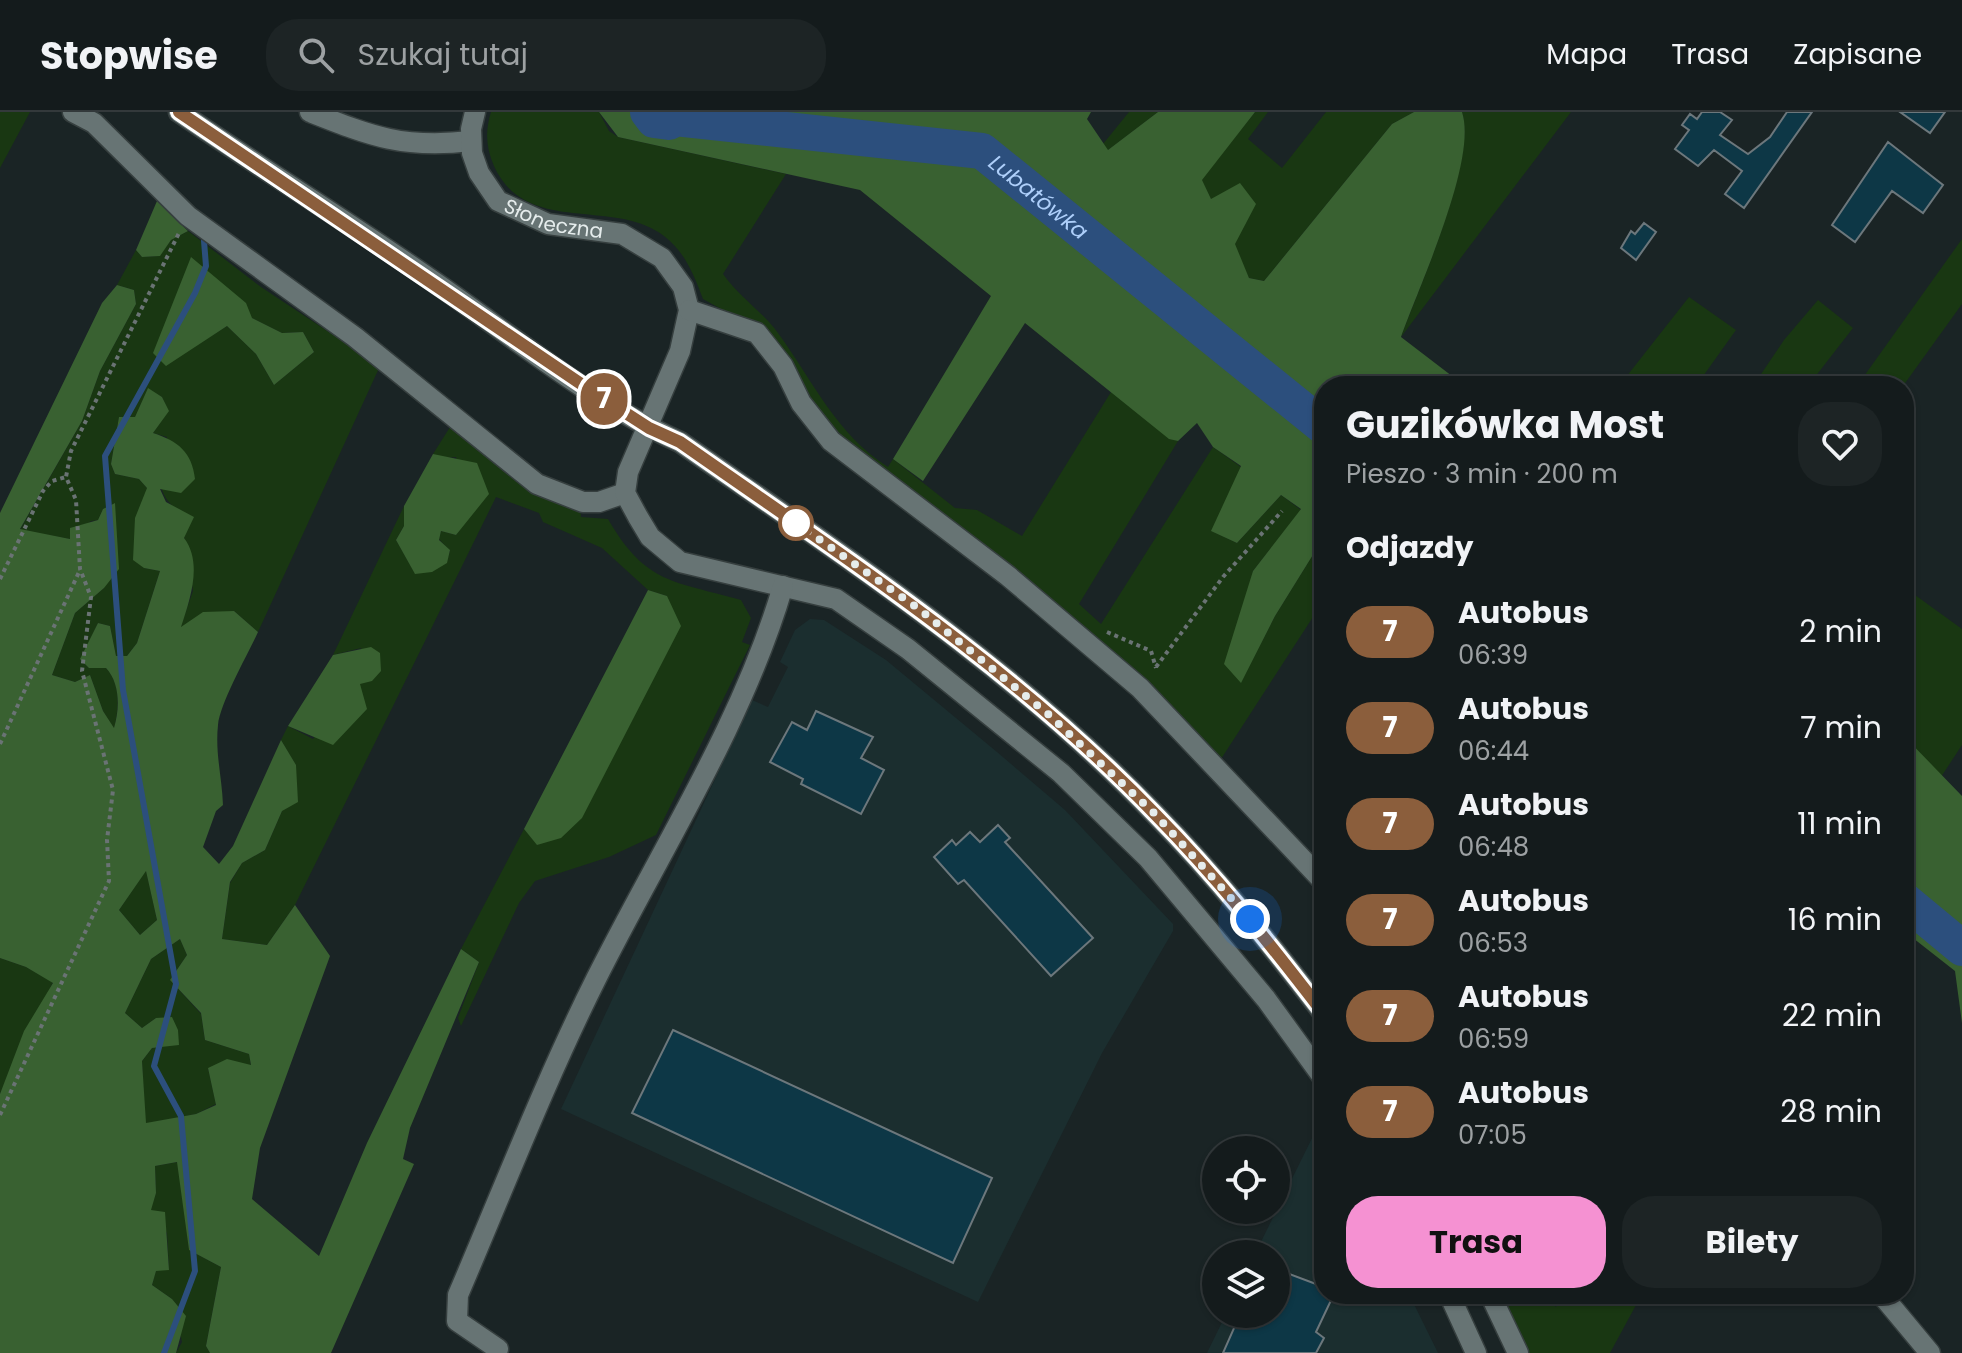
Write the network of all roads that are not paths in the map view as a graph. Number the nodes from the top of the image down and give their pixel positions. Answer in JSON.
{"nodes":[{"id":1,"x":73,"y":112,"type":"edge"},
{"id":2,"x":179,"y":112,"type":"edge"},
{"id":3,"x":310,"y":112,"type":"edge"},
{"id":4,"x":475,"y":112,"type":"edge"},
{"id":5,"x":471,"y":141,"type":"junction"},
{"id":6,"x":689,"y":310,"type":"junction"},
{"id":7,"x":649,"y":428,"type":"junction"},
{"id":8,"x":625,"y":493,"type":"junction"},
{"id":9,"x":783,"y":586,"type":"junction"},
{"id":10,"x":1314,"y":871,"type":"edge"},
{"id":11,"x":1314,"y":1001,"type":"edge"},
{"id":12,"x":1314,"y":1065,"type":"edge"},
{"id":13,"x":1454,"y":1304,"type":"edge"},
{"id":14,"x":1495,"y":1304,"type":"edge"},
{"id":15,"x":1889,"y":1304,"type":"edge"},
{"id":16,"x":498,"y":1349,"type":"dead end"},
{"id":17,"x":1476,"y":1353,"type":"edge"},
{"id":18,"x":1518,"y":1353,"type":"edge"},
{"id":19,"x":1930,"y":1353,"type":"edge"}],
"edges":[{"from":1,"to":8,"type":"street"},
{"from":2,"to":7,"type":"street"},
{"from":3,"to":5,"type":"street"},
{"from":4,"to":5,"type":"street","name":"Słoneczna"},
{"from":5,"to":6,"type":"street","name":"Słoneczna"},
{"from":6,"to":7,"type":"street"},
{"from":6,"to":10,"type":"street"},
{"from":7,"to":8,"type":"street"},
{"from":7,"to":11,"type":"street"},
{"from":8,"to":9,"type":"street"},
{"from":9,"to":12,"type":"street"},
{"from":9,"to":16,"type":"street"},
{"from":13,"to":17,"type":"street"},
{"from":14,"to":18,"type":"street"},
{"from":15,"to":19,"type":"street"}]}
